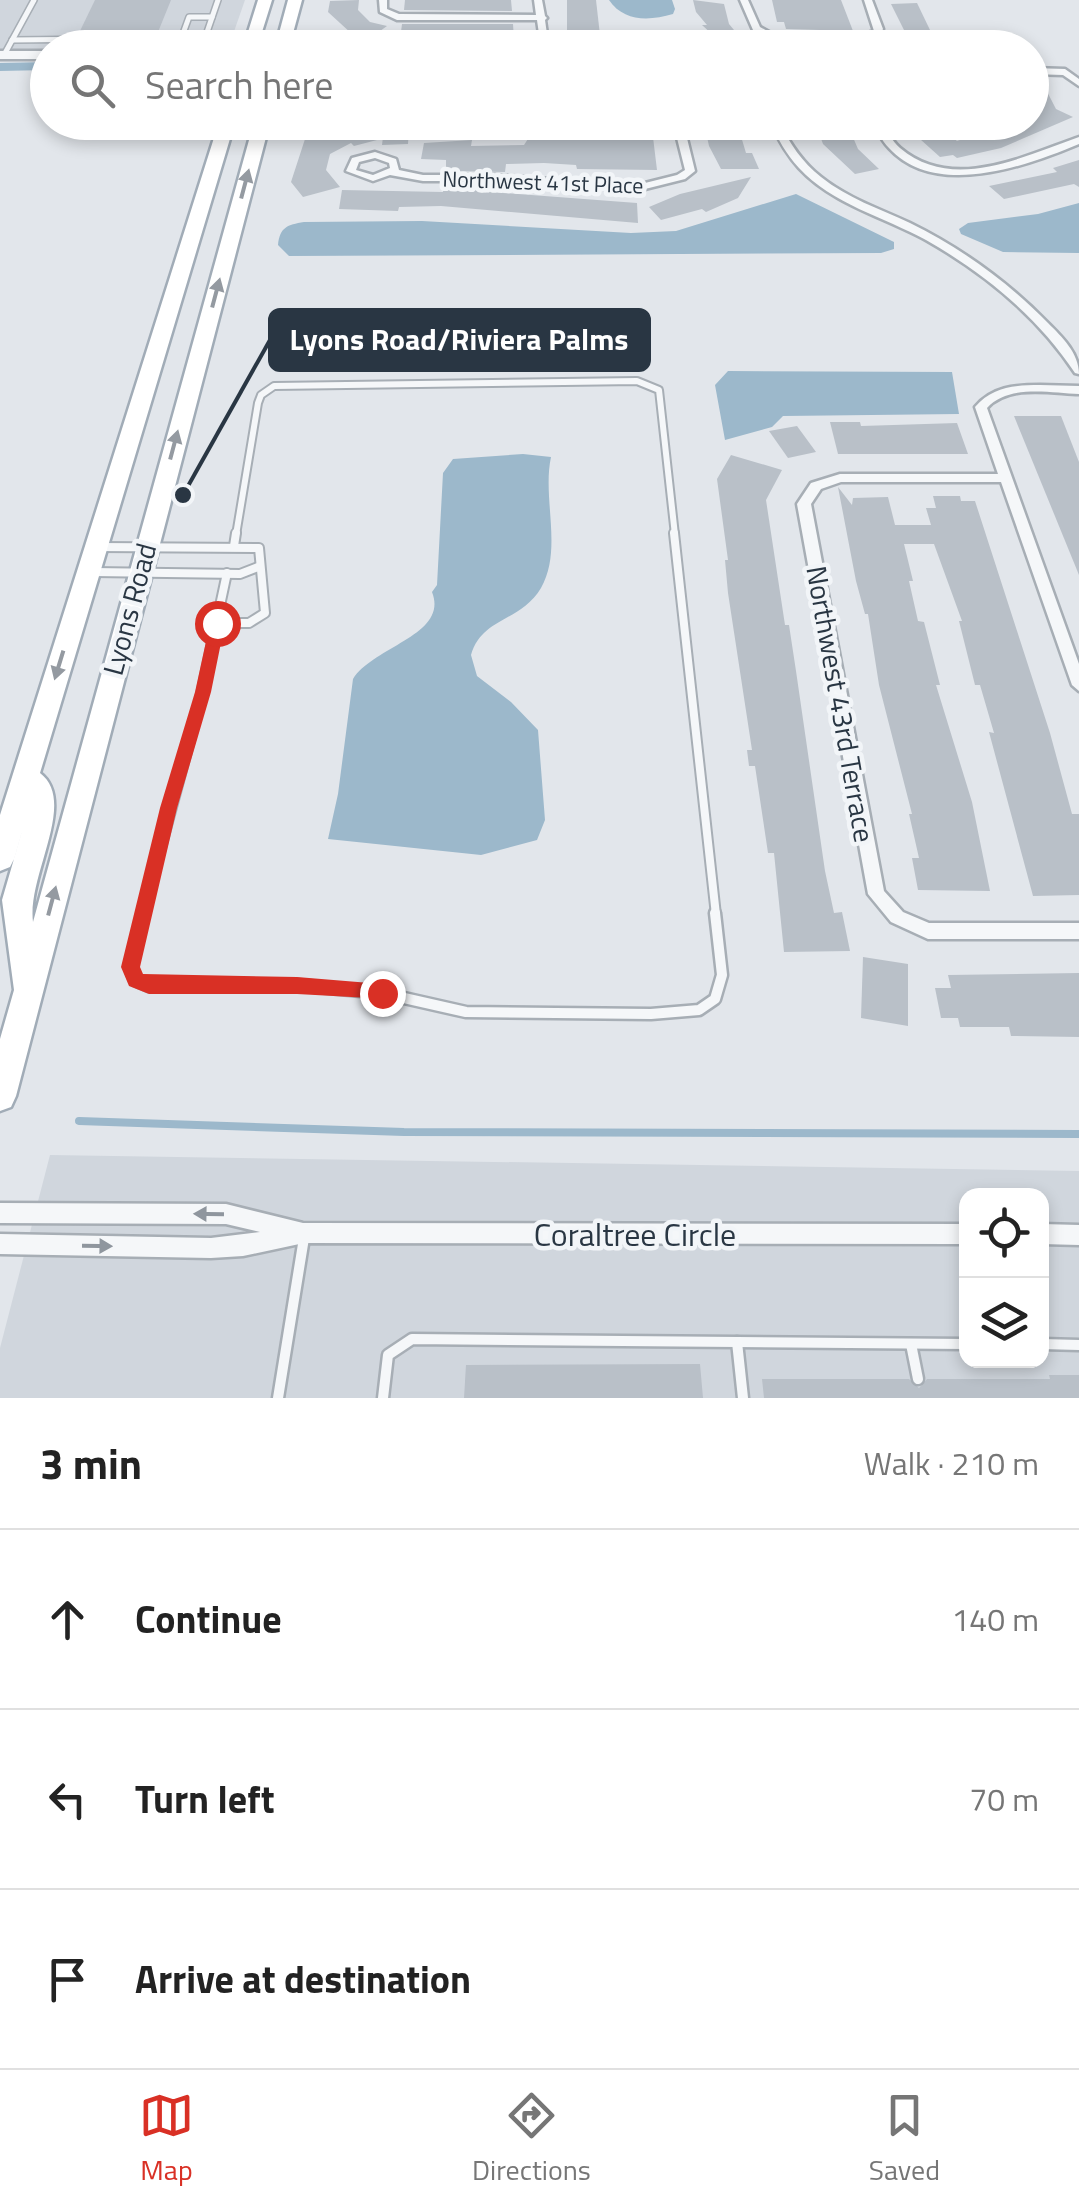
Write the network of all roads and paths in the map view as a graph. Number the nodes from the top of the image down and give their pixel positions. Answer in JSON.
{"nodes":[{"id":1,"x":34,"y":0,"type":"edge"},
{"id":2,"x":218,"y":0,"type":"edge"},
{"id":3,"x":265,"y":0,"type":"edge"},
{"id":4,"x":295,"y":0,"type":"edge"},
{"id":5,"x":383,"y":0,"type":"edge"},
{"id":6,"x":538,"y":0,"type":"edge"},
{"id":7,"x":744,"y":0,"type":"edge"},
{"id":8,"x":868,"y":0,"type":"edge"},
{"id":9,"x":29,"y":10,"type":"junction"},
{"id":10,"x":44,"y":10,"type":"dead end"},
{"id":11,"x":212,"y":16,"type":"junction"},
{"id":12,"x":543,"y":18,"type":"junction"},
{"id":13,"x":185,"y":30,"type":"edge"},
{"id":14,"x":208,"y":30,"type":"edge"},
{"id":15,"x":256,"y":30,"type":"edge"},
{"id":16,"x":287,"y":30,"type":"edge"},
{"id":17,"x":544,"y":30,"type":"edge"},
{"id":18,"x":760,"y":30,"type":"edge"},
{"id":19,"x":879,"y":30,"type":"edge"},
{"id":20,"x":12,"y":40,"type":"junction"},
{"id":21,"x":30,"y":40,"type":"edge"},
{"id":22,"x":2,"y":55,"type":"edge"},
{"id":23,"x":30,"y":56,"type":"edge"},
{"id":24,"x":1049,"y":72,"type":"edge"},
{"id":25,"x":1079,"y":84,"type":"edge"},
{"id":26,"x":221,"y":140,"type":"edge"},
{"id":27,"x":257,"y":140,"type":"edge"},
{"id":28,"x":682,"y":140,"type":"edge"},
{"id":29,"x":782,"y":140,"type":"edge"},
{"id":30,"x":886,"y":140,"type":"edge"},
{"id":31,"x":1079,"y":140,"type":"edge"},
{"id":32,"x":392,"y":172,"type":"dead end"},
{"id":33,"x":188,"y":244,"type":"junction"},
{"id":34,"x":230,"y":244,"type":"junction"},
{"id":35,"x":1079,"y":370,"type":"edge"},
{"id":36,"x":1079,"y":390,"type":"edge"},
{"id":37,"x":1006,"y":478,"type":"junction"},
{"id":38,"x":234,"y":546,"type":"junction"},
{"id":39,"x":96,"y":547,"type":"junction"},
{"id":40,"x":143,"y":560,"type":"junction"},
{"id":41,"x":258,"y":567,"type":"junction"},
{"id":42,"x":88,"y":572,"type":"junction"},
{"id":43,"x":226,"y":574,"type":"junction"},
{"id":44,"x":217,"y":623,"type":"junction"},
{"id":45,"x":1079,"y":685,"type":"edge"},
{"id":46,"x":25,"y":778,"type":"junction"},
{"id":47,"x":0,"y":859,"type":"edge"},
{"id":48,"x":1079,"y":931,"type":"edge"},
{"id":49,"x":27,"y":998,"type":"junction"},
{"id":50,"x":0,"y":1096,"type":"edge"},
{"id":51,"x":0,"y":1213,"type":"edge"},
{"id":52,"x":304,"y":1233,"type":"junction"},
{"id":53,"x":959,"y":1234,"type":"edge"},
{"id":54,"x":1049,"y":1234,"type":"edge"},
{"id":55,"x":1079,"y":1235,"type":"edge"},
{"id":56,"x":0,"y":1244,"type":"edge"},
{"id":57,"x":737,"y":1342,"type":"junction"},
{"id":58,"x":911,"y":1344,"type":"junction"},
{"id":59,"x":959,"y":1344,"type":"edge"},
{"id":60,"x":1049,"y":1344,"type":"edge"},
{"id":61,"x":1079,"y":1345,"type":"edge"},
{"id":62,"x":918,"y":1379,"type":"dead end"},
{"id":63,"x":278,"y":1398,"type":"edge"},
{"id":64,"x":384,"y":1398,"type":"edge"},
{"id":65,"x":743,"y":1398,"type":"edge"}],
"edges":[{"from":1,"to":9,"type":"lane"},
{"from":2,"to":11,"type":"lane"},
{"from":3,"to":15,"type":"main road"},
{"from":4,"to":16,"type":"main road"},
{"from":5,"to":12,"type":"street"},
{"from":6,"to":12,"type":"street"},
{"from":7,"to":18,"type":"street"},
{"from":8,"to":19,"type":"street"},
{"from":9,"to":10,"type":"lane"},
{"from":9,"to":20,"type":"lane"},
{"from":11,"to":13,"type":"lane"},
{"from":11,"to":14,"type":"lane"},
{"from":12,"to":17,"type":"street"},
{"from":20,"to":21,"type":"lane"},
{"from":20,"to":22,"type":"lane"},
{"from":22,"to":23,"type":"street"},
{"from":24,"to":25,"type":"street"},
{"from":26,"to":33,"type":"main road","name":"Lyons Road"},
{"from":34,"to":27,"type":"main road","name":"Lyons Road","one_way":true},
{"from":28,"to":32,"type":"street","name":"Northwest 41st Place"},
{"from":29,"to":35,"type":"street"},
{"from":30,"to":31,"type":"street"},
{"from":33,"to":34,"type":"main road"},
{"from":33,"to":39,"type":"main road","name":"Lyons Road"},
{"from":40,"to":34,"type":"main road","name":"Lyons Road","one_way":true},
{"from":36,"to":37,"type":"street"},
{"from":37,"to":45,"type":"street"},
{"from":37,"to":48,"type":"street","name":"Northwest 43rd Terrace"},
{"from":38,"to":40,"type":"lane"},
{"from":38,"to":41,"type":"lane"},
{"from":38,"to":44,"type":"lane"},
{"from":39,"to":40,"type":"lane"},
{"from":39,"to":42,"type":"main road","name":"Lyons Road"},
{"from":40,"to":42,"type":"lane"},
{"from":40,"to":43,"type":"lane"},
{"from":49,"to":40,"type":"main road","name":"Lyons Road","one_way":true},
{"from":41,"to":43,"type":"lane"},
{"from":41,"to":44,"type":"lane"},
{"from":42,"to":46,"type":"main road","name":"Lyons Road","one_way":true},
{"from":43,"to":44,"type":"lane"},
{"from":46,"to":47,"type":"main road","name":"Lyons Road"},
{"from":46,"to":49,"type":"main road"},
{"from":49,"to":50,"type":"main road","name":"Lyons Road"},
{"from":52,"to":51,"type":"street","name":"Coraltree Circle","one_way":true},
{"from":52,"to":53,"type":"street","name":"Coraltree Circle"},
{"from":56,"to":52,"type":"street","name":"Coraltree Circle","one_way":true},
{"from":52,"to":63,"type":"lane"},
{"from":54,"to":55,"type":"street"},
{"from":57,"to":58,"type":"lane"},
{"from":57,"to":64,"type":"lane"},
{"from":57,"to":65,"type":"lane"},
{"from":58,"to":59,"type":"lane"},
{"from":58,"to":62,"type":"lane"},
{"from":60,"to":61,"type":"lane"}]}
